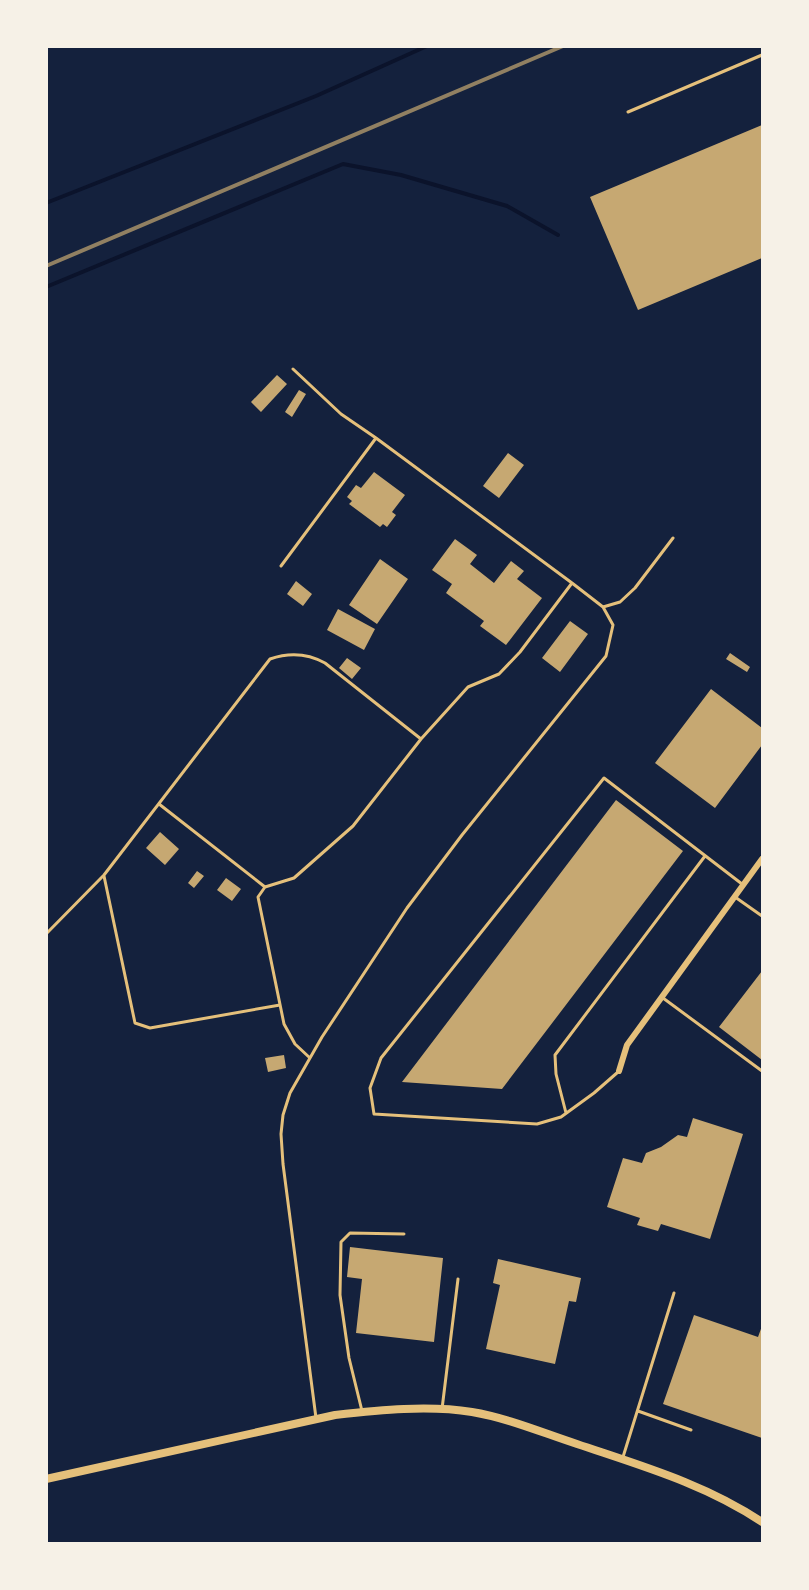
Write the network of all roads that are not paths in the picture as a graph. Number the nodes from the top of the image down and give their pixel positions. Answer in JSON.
{"nodes":[{"id":1,"x":762,"y":55,"type":"edge"},
{"id":2,"x":628,"y":112,"type":"dead end"},
{"id":3,"x":293,"y":369,"type":"dead end"},
{"id":4,"x":376,"y":438,"type":"junction"},
{"id":5,"x":673,"y":538,"type":"dead end"},
{"id":6,"x":281,"y":566,"type":"dead end"},
{"id":7,"x":572,"y":583,"type":"junction"},
{"id":8,"x":603,"y":607,"type":"junction"},
{"id":9,"x":421,"y":739,"type":"junction"},
{"id":10,"x":159,"y":804,"type":"junction"},
{"id":11,"x":705,"y":856,"type":"junction"},
{"id":12,"x":762,"y":859,"type":"edge"},
{"id":13,"x":760,"y":867,"type":"edge"},
{"id":14,"x":104,"y":875,"type":"junction"},
{"id":15,"x":743,"y":885,"type":"junction"},
{"id":16,"x":265,"y":887,"type":"junction"},
{"id":17,"x":735,"y":897,"type":"junction"},
{"id":18,"x":762,"y":916,"type":"edge"},
{"id":19,"x":46,"y":934,"type":"edge"},
{"id":20,"x":662,"y":997,"type":"junction"},
{"id":21,"x":280,"y":1005,"type":"junction"},
{"id":22,"x":310,"y":1058,"type":"junction"},
{"id":23,"x":619,"y":1071,"type":"joint"},
{"id":24,"x":762,"y":1071,"type":"edge"},
{"id":25,"x":566,"y":1113,"type":"junction"},
{"id":26,"x":404,"y":1234,"type":"dead end"},
{"id":27,"x":458,"y":1280,"type":"dead end"},
{"id":28,"x":674,"y":1293,"type":"dead end"},
{"id":29,"x":442,"y":1410,"type":"junction"},
{"id":30,"x":638,"y":1411,"type":"junction"},
{"id":31,"x":362,"y":1412,"type":"junction"},
{"id":32,"x":316,"y":1420,"type":"junction"},
{"id":33,"x":691,"y":1430,"type":"dead end"},
{"id":34,"x":622,"y":1460,"type":"junction"},
{"id":35,"x":46,"y":1479,"type":"edge"},
{"id":36,"x":762,"y":1522,"type":"edge"}],
"edges":[{"from":1,"to":2,"type":"lane"},
{"from":3,"to":4,"type":"lane"},
{"from":4,"to":6,"type":"lane"},
{"from":4,"to":7,"type":"lane"},
{"from":5,"to":8,"type":"lane"},
{"from":7,"to":8,"type":"lane"},
{"from":7,"to":9,"type":"lane"},
{"from":8,"to":22,"type":"lane"},
{"from":9,"to":10,"type":"lane"},
{"from":9,"to":16,"type":"lane"},
{"from":10,"to":14,"type":"lane"},
{"from":10,"to":16,"type":"lane"},
{"from":11,"to":15,"type":"lane"},
{"from":11,"to":25,"type":"lane"},
{"from":11,"to":25,"type":"lane"},
{"from":12,"to":13,"type":"street"},
{"from":13,"to":15,"type":"street"},
{"from":14,"to":19,"type":"lane"},
{"from":14,"to":21,"type":"lane"},
{"from":15,"to":17,"type":"street"},
{"from":16,"to":21,"type":"lane"},
{"from":17,"to":18,"type":"lane"},
{"from":17,"to":20,"type":"street"},
{"from":20,"to":23,"type":"street"},
{"from":20,"to":24,"type":"lane"},
{"from":21,"to":22,"type":"lane"},
{"from":22,"to":32,"type":"lane"},
{"from":23,"to":25,"type":"lane"},
{"from":26,"to":31,"type":"lane"},
{"from":27,"to":29,"type":"lane"},
{"from":28,"to":30,"type":"lane"},
{"from":29,"to":31,"type":"street"},
{"from":29,"to":34,"type":"street"},
{"from":30,"to":33,"type":"lane"},
{"from":30,"to":34,"type":"lane"},
{"from":31,"to":32,"type":"street"},
{"from":32,"to":35,"type":"street"},
{"from":34,"to":36,"type":"street"}]}
